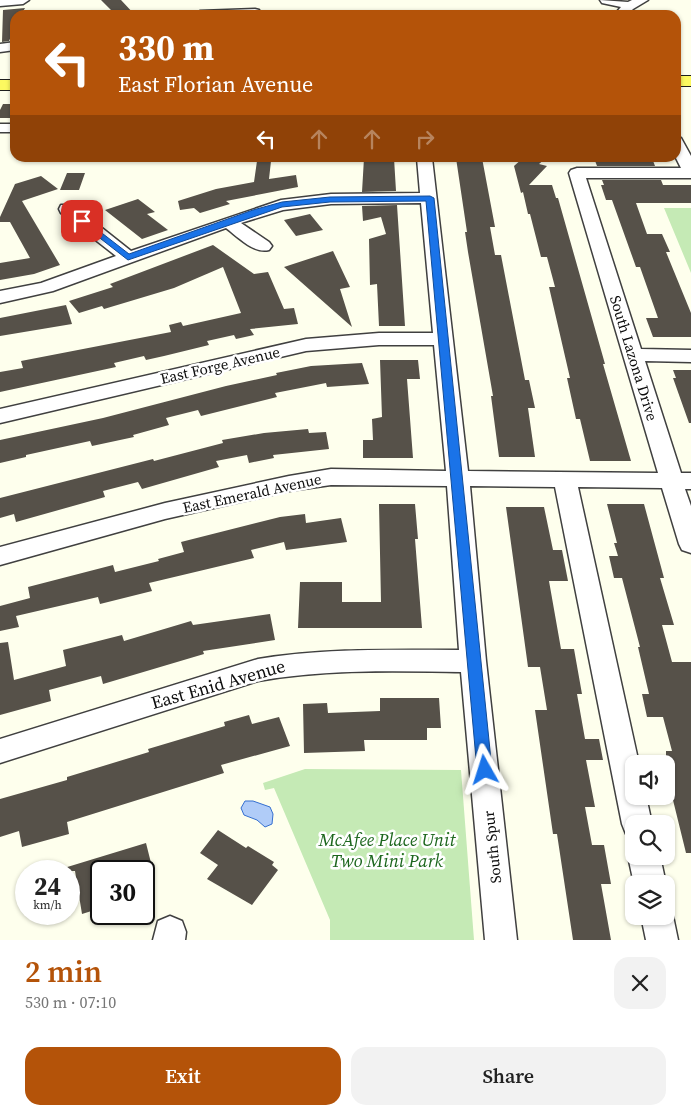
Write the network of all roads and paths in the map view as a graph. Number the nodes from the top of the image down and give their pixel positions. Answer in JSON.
{"nodes":[{"id":1,"x":24,"y":0,"type":"edge"},
{"id":2,"x":606,"y":0,"type":"edge"},
{"id":3,"x":642,"y":0,"type":"edge"},
{"id":4,"x":0,"y":2,"type":"edge"},
{"id":5,"x":623,"y":10,"type":"edge"},
{"id":6,"x":627,"y":10,"type":"edge"},
{"id":7,"x":681,"y":152,"type":"edge"},
{"id":8,"x":426,"y":162,"type":"edge"},
{"id":9,"x":691,"y":173,"type":"edge"},
{"id":10,"x":430,"y":198,"type":"junction"},
{"id":11,"x":67,"y":209,"type":"dead end"},
{"id":12,"x":228,"y":222,"type":"junction"},
{"id":13,"x":263,"y":246,"type":"dead end"},
{"id":14,"x":128,"y":257,"type":"junction"},
{"id":15,"x":0,"y":297,"type":"edge"},
{"id":16,"x":442,"y":340,"type":"junction"},
{"id":17,"x":633,"y":355,"type":"junction"},
{"id":18,"x":691,"y":356,"type":"edge"},
{"id":19,"x":0,"y":416,"type":"edge"},
{"id":20,"x":458,"y":479,"type":"junction"},
{"id":21,"x":566,"y":480,"type":"junction"},
{"id":22,"x":681,"y":481,"type":"edge"},
{"id":23,"x":691,"y":544,"type":"edge"},
{"id":24,"x":0,"y":556,"type":"edge"},
{"id":25,"x":473,"y":661,"type":"junction"},
{"id":26,"x":0,"y":751,"type":"edge"},
{"id":27,"x":635,"y":815,"type":"edge"},
{"id":28,"x":659,"y":925,"type":"edge"},
{"id":29,"x":501,"y":940,"type":"edge"},
{"id":30,"x":662,"y":940,"type":"edge"}],
"edges":[{"from":1,"to":4,"type":"street"},
{"from":2,"to":5,"type":"street"},
{"from":3,"to":6,"type":"street"},
{"from":7,"to":9,"type":"street"},
{"from":8,"to":10,"type":"street","name":"South Spur"},
{"from":9,"to":17,"type":"street","name":"South Lazona Drive"},
{"from":10,"to":12,"type":"street"},
{"from":10,"to":16,"type":"street","name":"South Spur"},
{"from":11,"to":14,"type":"street"},
{"from":12,"to":13,"type":"street"},
{"from":12,"to":14,"type":"street"},
{"from":14,"to":15,"type":"street"},
{"from":16,"to":19,"type":"street","name":"East Forge Avenue"},
{"from":16,"to":20,"type":"street","name":"South Spur"},
{"from":17,"to":18,"type":"street"},
{"from":17,"to":22,"type":"street","name":"South Lazona Drive"},
{"from":20,"to":21,"type":"street","name":"East Emerald Avenue"},
{"from":20,"to":24,"type":"street","name":"East Emerald Avenue"},
{"from":20,"to":25,"type":"street","name":"South Spur"},
{"from":21,"to":22,"type":"street","name":"East Emerald Avenue"},
{"from":21,"to":27,"type":"street"},
{"from":22,"to":23,"type":"street","name":"South Lazona Drive"},
{"from":25,"to":26,"type":"street","name":"East Enid Avenue"},
{"from":25,"to":29,"type":"street","name":"South Spur"},
{"from":28,"to":30,"type":"street"}]}
